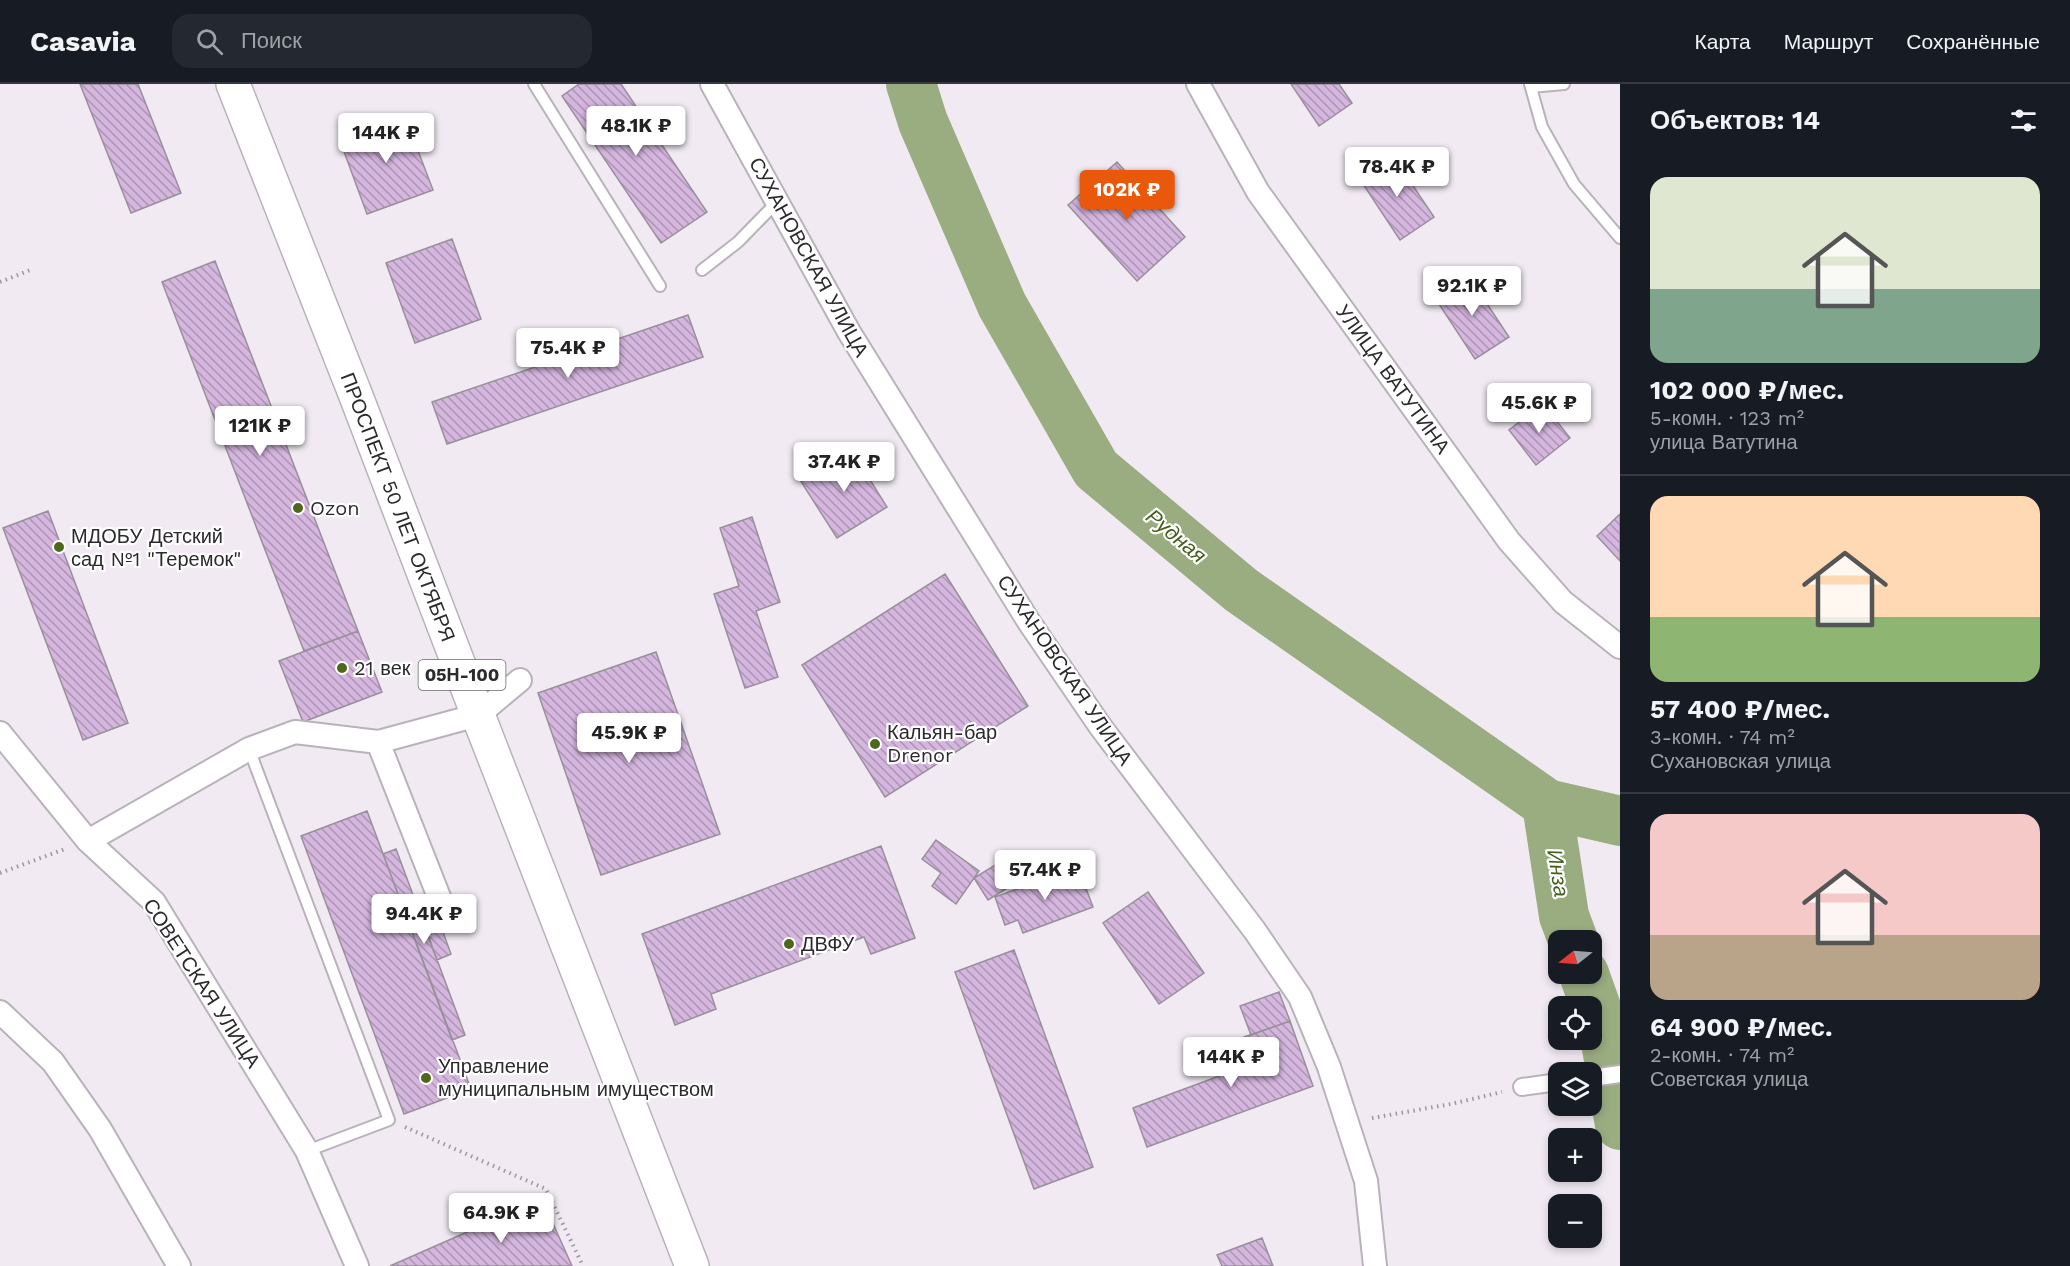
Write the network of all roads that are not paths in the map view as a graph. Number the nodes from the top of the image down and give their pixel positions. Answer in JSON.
{"nodes":[{"id":1,"x":233,"y":84,"type":"edge"},
{"id":2,"x":534,"y":84,"type":"edge"},
{"id":3,"x":712,"y":84,"type":"edge"},
{"id":4,"x":1198,"y":84,"type":"edge"},
{"id":5,"x":1564,"y":84,"type":"edge"},
{"id":6,"x":1530,"y":86,"type":"edge"},
{"id":7,"x":777,"y":202,"type":"junction"},
{"id":8,"x":1620,"y":238,"type":"edge"},
{"id":9,"x":702,"y":270,"type":"dead end"},
{"id":10,"x":660,"y":286,"type":"dead end"},
{"id":11,"x":1620,"y":647,"type":"edge"},
{"id":12,"x":520,"y":680,"type":"dead end"},
{"id":13,"x":478,"y":715,"type":"junction"},
{"id":14,"x":0,"y":733,"type":"edge"},
{"id":15,"x":378,"y":742,"type":"junction"},
{"id":16,"x":249,"y":750,"type":"junction"},
{"id":17,"x":88,"y":841,"type":"junction"},
{"id":18,"x":441,"y":902,"type":"dead end"},
{"id":19,"x":0,"y":1012,"type":"edge"},
{"id":20,"x":1620,"y":1074,"type":"edge"},
{"id":21,"x":1602,"y":1076,"type":"edge"},
{"id":22,"x":1548,"y":1083,"type":"edge"},
{"id":23,"x":1522,"y":1087,"type":"road end"},
{"id":24,"x":308,"y":1151,"type":"junction"},
{"id":25,"x":178,"y":1266,"type":"edge"},
{"id":26,"x":357,"y":1266,"type":"edge"},
{"id":27,"x":692,"y":1266,"type":"edge"},
{"id":28,"x":1375,"y":1266,"type":"edge"}],
"edges":[{"from":1,"to":13,"type":"main road","name":"ПРОСПЕКТ 50 ЛЕТ ОКТЯБРЯ","number":"05Н-100"},
{"from":2,"to":10,"type":"lane"},
{"from":3,"to":7,"type":"street","name":"СУХАНОВСКАЯ УЛИЦА"},
{"from":4,"to":11,"type":"street","name":"УЛИЦА ВАТУТИНА"},
{"from":5,"to":6,"type":"lane"},
{"from":6,"to":8,"type":"lane"},
{"from":7,"to":9,"type":"lane"},
{"from":7,"to":28,"type":"street","name":"СУХАНОВСКАЯ УЛИЦА"},
{"from":12,"to":13,"type":"street"},
{"from":13,"to":15,"type":"street"},
{"from":13,"to":27,"type":"main road","name":"ПРОСПЕКТ 50 ЛЕТ ОКТЯБРЯ","number":"05Н-100"},
{"from":14,"to":17,"type":"street","name":"СОВЕТСКАЯ УЛИЦА"},
{"from":15,"to":16,"type":"street"},
{"from":15,"to":18,"type":"street"},
{"from":16,"to":17,"type":"street"},
{"from":16,"to":24,"type":"lane"},
{"from":17,"to":24,"type":"street","name":"СОВЕТСКАЯ УЛИЦА"},
{"from":19,"to":25,"type":"street"},
{"from":20,"to":21,"type":"street"},
{"from":22,"to":23,"type":"street"},
{"from":24,"to":26,"type":"street","name":"СОВЕТСКАЯ УЛИЦА"}]}
